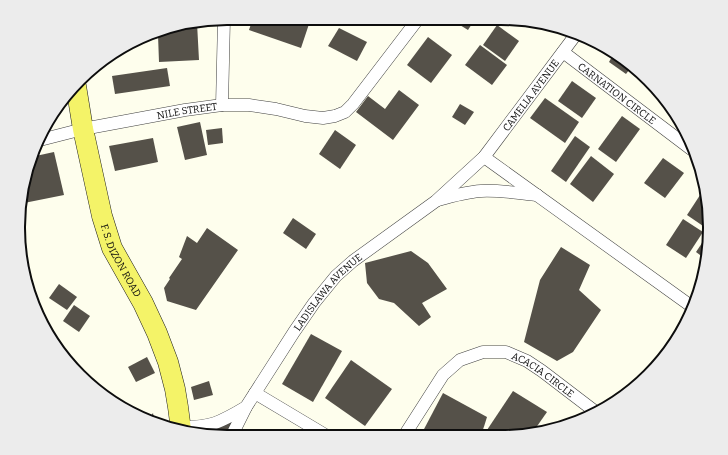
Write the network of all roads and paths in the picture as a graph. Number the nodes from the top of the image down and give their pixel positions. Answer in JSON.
{"nodes":[{"id":1,"x":224,"y":25,"type":"edge"},
{"id":2,"x":413,"y":25,"type":"edge"},
{"id":3,"x":573,"y":38,"type":"edge"},
{"id":4,"x":563,"y":52,"type":"junction"},
{"id":5,"x":77,"y":92,"type":"edge"},
{"id":6,"x":222,"y":105,"type":"junction"},
{"id":7,"x":84,"y":129,"type":"junction"},
{"id":8,"x":46,"y":139,"type":"edge"},
{"id":9,"x":685,"y":145,"type":"edge"},
{"id":10,"x":484,"y":157,"type":"junction"},
{"id":11,"x":538,"y":196,"type":"junction"},
{"id":12,"x":436,"y":200,"type":"junction"},
{"id":13,"x":688,"y":304,"type":"edge"},
{"id":14,"x":255,"y":393,"type":"junction"},
{"id":15,"x":246,"y":407,"type":"junction"},
{"id":16,"x":591,"y":408,"type":"edge"},
{"id":17,"x":180,"y":424,"type":"edge"},
{"id":18,"x":193,"y":427,"type":"edge"},
{"id":19,"x":234,"y":430,"type":"edge"},
{"id":20,"x":317,"y":430,"type":"edge"},
{"id":21,"x":408,"y":430,"type":"edge"}],
"edges":[{"from":1,"to":6,"type":"street"},
{"from":2,"to":6,"type":"street","name":"NILE STREET"},
{"from":3,"to":4,"type":"street","name":"CAMELIA AVENUE"},
{"from":4,"to":9,"type":"street","name":"CARNATION CIRCLE"},
{"from":4,"to":10,"type":"street","name":"CAMELIA AVENUE"},
{"from":5,"to":7,"type":"main road","name":"F. S. DIZON ROAD"},
{"from":6,"to":7,"type":"street","name":"NILE STREET"},
{"from":7,"to":8,"type":"street","name":"NILE STREET"},
{"from":7,"to":17,"type":"main road","name":"F. S. DIZON ROAD"},
{"from":10,"to":11,"type":"street","name":"LADISLAWA AVENUE"},
{"from":10,"to":12,"type":"street","name":"LADISLAWA AVENUE"},
{"from":11,"to":12,"type":"street","name":"LADISLAWA AVENUE"},
{"from":11,"to":13,"type":"street","name":"LADISLAWA AVENUE"},
{"from":12,"to":14,"type":"street","name":"LADISLAWA AVENUE"},
{"from":14,"to":15,"type":"street","name":"LADISLAWA AVENUE"},
{"from":14,"to":20,"type":"street"},
{"from":15,"to":18,"type":"street","name":"LADISLAWA AVENUE"},
{"from":15,"to":19,"type":"street","name":"LADISLAWA AVENUE"},
{"from":16,"to":21,"type":"street","name":"ACACIA CIRCLE"}]}
